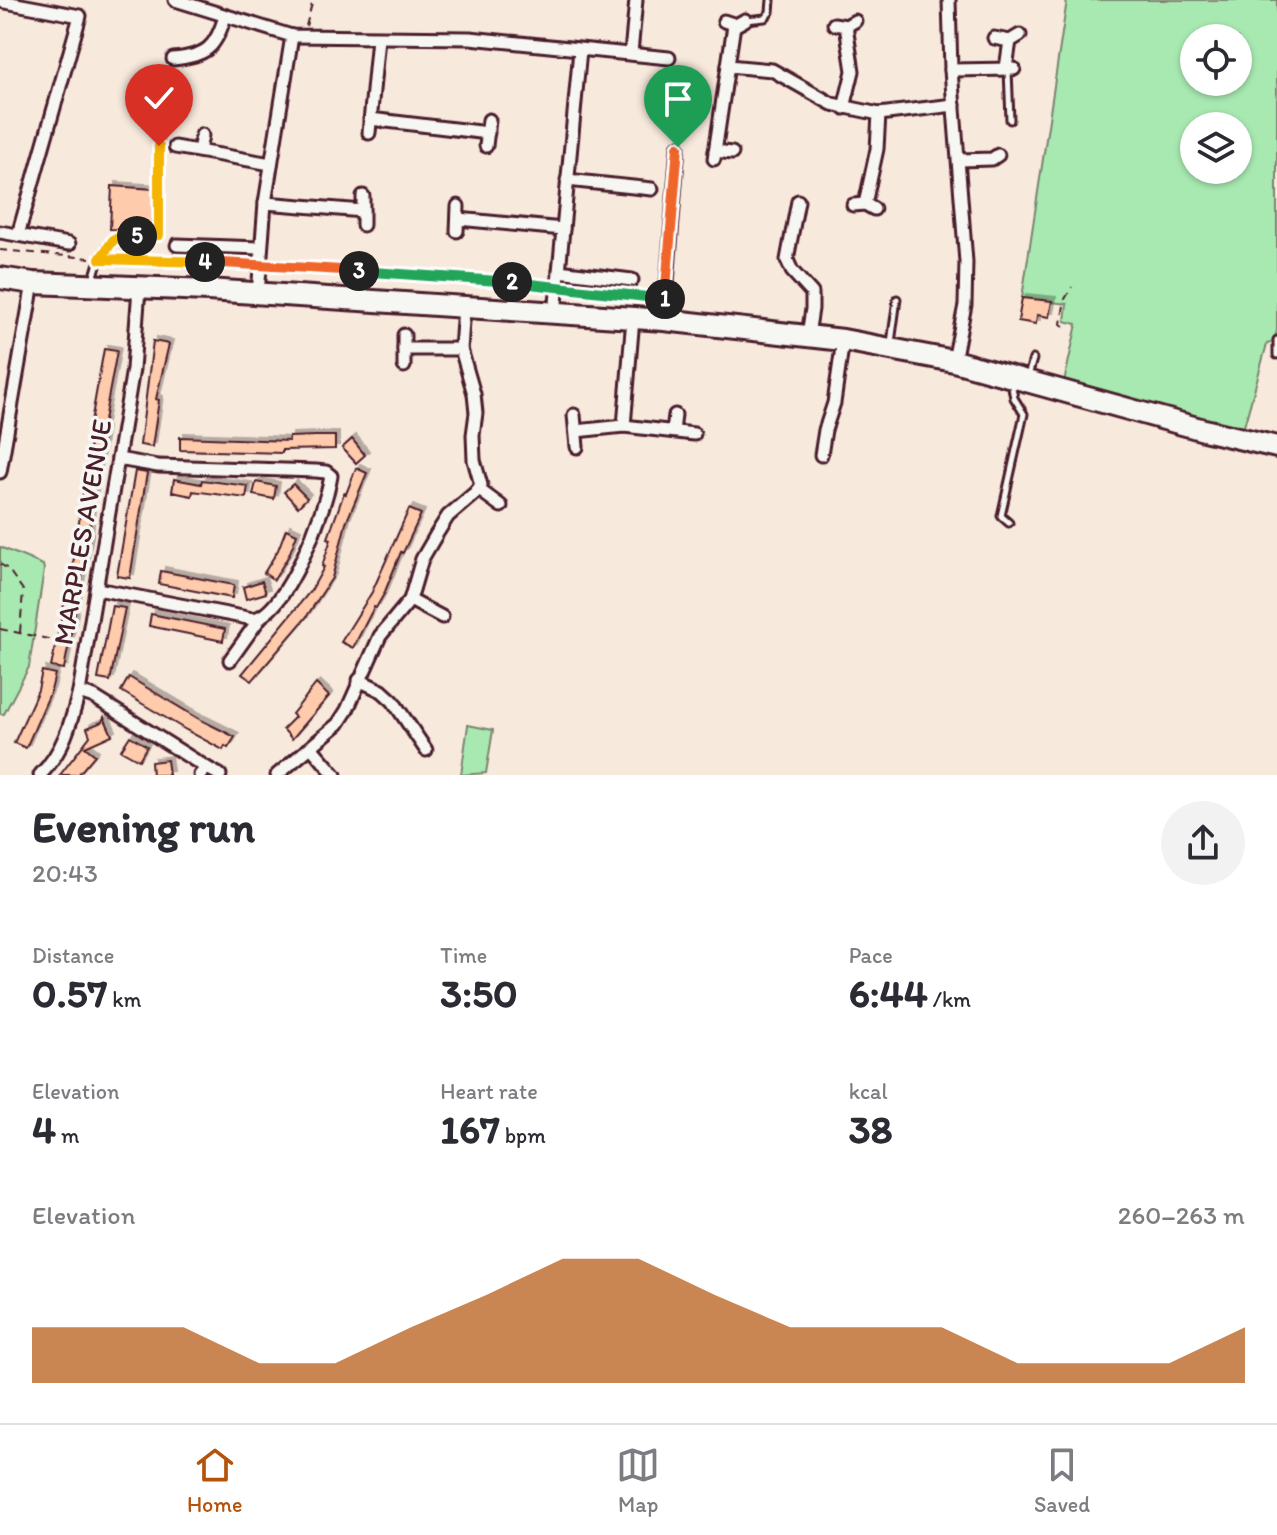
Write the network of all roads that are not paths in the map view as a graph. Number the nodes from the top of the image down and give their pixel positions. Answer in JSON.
{"nodes":[{"id":1,"x":175,"y":0,"type":"edge"},
{"id":2,"x":636,"y":0,"type":"edge"},
{"id":3,"x":771,"y":0,"type":"edge"},
{"id":4,"x":949,"y":0,"type":"edge"},
{"id":5,"x":0,"y":1,"type":"edge"},
{"id":6,"x":225,"y":16,"type":"junction"},
{"id":7,"x":734,"y":22,"type":"joint"},
{"id":8,"x":845,"y":24,"type":"dead end"},
{"id":9,"x":297,"y":37,"type":"junction"},
{"id":10,"x":378,"y":38,"type":"junction"},
{"id":11,"x":994,"y":38,"type":"dead end"},
{"id":12,"x":580,"y":50,"type":"junction"},
{"id":13,"x":631,"y":53,"type":"junction"},
{"id":14,"x":669,"y":58,"type":"dead end"},
{"id":15,"x":173,"y":59,"type":"dead end"},
{"id":16,"x":728,"y":66,"type":"junction"},
{"id":17,"x":1009,"y":69,"type":"junction"},
{"id":18,"x":951,"y":70,"type":"junction"},
{"id":19,"x":954,"y":105,"type":"junction"},
{"id":20,"x":844,"y":108,"type":"junction"},
{"id":21,"x":159,"y":110,"type":"dead end"},
{"id":22,"x":879,"y":114,"type":"junction"},
{"id":23,"x":370,"y":119,"type":"junction"},
{"id":24,"x":1010,"y":120,"type":"dead end"},
{"id":25,"x":369,"y":133,"type":"dead end"},
{"id":26,"x":202,"y":135,"type":"dead end"},
{"id":27,"x":486,"y":146,"type":"dead end"},
{"id":28,"x":175,"y":147,"type":"dead end"},
{"id":29,"x":678,"y":147,"type":"dead end"},
{"id":30,"x":199,"y":151,"type":"junction"},
{"id":31,"x":732,"y":153,"type":"dead end"},
{"id":32,"x":998,"y":155,"type":"dead end"},
{"id":33,"x":960,"y":160,"type":"junction"},
{"id":34,"x":271,"y":164,"type":"junction"},
{"id":35,"x":639,"y":172,"type":"dead end"},
{"id":36,"x":567,"y":180,"type":"junction"},
{"id":37,"x":638,"y":188,"type":"junction"},
{"id":38,"x":652,"y":189,"type":"dead end"},
{"id":39,"x":363,"y":196,"type":"dead end"},
{"id":40,"x":798,"y":201,"type":"dead end"},
{"id":41,"x":265,"y":203,"type":"junction"},
{"id":42,"x":458,"y":206,"type":"dead end"},
{"id":43,"x":864,"y":206,"type":"dead end"},
{"id":44,"x":363,"y":211,"type":"junction"},
{"id":45,"x":363,"y":225,"type":"dead end"},
{"id":46,"x":563,"y":229,"type":"junction"},
{"id":47,"x":0,"y":232,"type":"edge"},
{"id":48,"x":191,"y":232,"type":"dead end"},
{"id":49,"x":18,"y":235,"type":"junction"},
{"id":50,"x":69,"y":244,"type":"dead end"},
{"id":51,"x":177,"y":245,"type":"dead end"},
{"id":52,"x":190,"y":246,"type":"junction"},
{"id":53,"x":260,"y":248,"type":"junction"},
{"id":54,"x":559,"y":271,"type":"junction"},
{"id":55,"x":0,"y":278,"type":"edge"},
{"id":56,"x":632,"y":280,"type":"dead end"},
{"id":57,"x":33,"y":283,"type":"junction"},
{"id":58,"x":91,"y":286,"type":"junction"},
{"id":59,"x":139,"y":288,"type":"junction"},
{"id":60,"x":258,"y":294,"type":"junction"},
{"id":61,"x":897,"y":299,"type":"dead end"},
{"id":62,"x":464,"y":307,"type":"junction"},
{"id":63,"x":665,"y":310,"type":"junction"},
{"id":64,"x":555,"y":314,"type":"junction"},
{"id":65,"x":633,"y":318,"type":"junction"},
{"id":66,"x":404,"y":335,"type":"dead end"},
{"id":67,"x":808,"y":335,"type":"junction"},
{"id":68,"x":843,"y":340,"type":"junction"},
{"id":69,"x":1277,"y":340,"type":"edge"},
{"id":70,"x":890,"y":348,"type":"junction"},
{"id":71,"x":404,"y":349,"type":"junction"},
{"id":72,"x":461,"y":349,"type":"junction"},
{"id":73,"x":1277,"y":355,"type":"edge"},
{"id":74,"x":1033,"y":359,"type":"dead end"},
{"id":75,"x":954,"y":361,"type":"junction"},
{"id":76,"x":404,"y":366,"type":"dead end"},
{"id":77,"x":1019,"y":379,"type":"junction"},
{"id":78,"x":574,"y":415,"type":"dead end"},
{"id":79,"x":675,"y":415,"type":"dead end"},
{"id":80,"x":624,"y":426,"type":"junction"},
{"id":81,"x":576,"y":431,"type":"junction"},
{"id":82,"x":673,"y":431,"type":"junction"},
{"id":83,"x":694,"y":434,"type":"dead end"},
{"id":84,"x":577,"y":447,"type":"dead end"},
{"id":85,"x":1277,"y":447,"type":"edge"},
{"id":86,"x":821,"y":455,"type":"dead end"},
{"id":87,"x":118,"y":459,"type":"junction"},
{"id":88,"x":0,"y":472,"type":"edge"},
{"id":89,"x":478,"y":489,"type":"junction"},
{"id":90,"x":501,"y":506,"type":"dead end"},
{"id":91,"x":1009,"y":523,"type":"dead end"},
{"id":92,"x":97,"y":589,"type":"junction"},
{"id":93,"x":410,"y":600,"type":"junction"},
{"id":94,"x":442,"y":617,"type":"dead end"},
{"id":95,"x":260,"y":618,"type":"junction"},
{"id":96,"x":230,"y":660,"type":"dead end"},
{"id":97,"x":359,"y":680,"type":"junction"},
{"id":98,"x":79,"y":692,"type":"junction"},
{"id":99,"x":311,"y":747,"type":"junction"},
{"id":100,"x":426,"y":750,"type":"dead end"},
{"id":101,"x":203,"y":771,"type":"edge"},
{"id":102,"x":40,"y":775,"type":"edge"},
{"id":103,"x":220,"y":775,"type":"edge"},
{"id":104,"x":277,"y":775,"type":"edge"},
{"id":105,"x":335,"y":775,"type":"edge"}],
"edges":[{"from":1,"to":6,"type":"street"},
{"from":2,"to":13,"type":"street"},
{"from":3,"to":7,"type":"lane"},
{"from":4,"to":18,"type":"street"},
{"from":5,"to":49,"type":"street"},
{"from":6,"to":9,"type":"street"},
{"from":6,"to":15,"type":"street"},
{"from":7,"to":16,"type":"street"},
{"from":8,"to":20,"type":"street"},
{"from":9,"to":10,"type":"street"},
{"from":9,"to":34,"type":"street"},
{"from":10,"to":12,"type":"street"},
{"from":10,"to":23,"type":"street"},
{"from":11,"to":17,"type":"street"},
{"from":12,"to":13,"type":"street"},
{"from":12,"to":36,"type":"street"},
{"from":13,"to":14,"type":"street"},
{"from":16,"to":20,"type":"street"},
{"from":16,"to":31,"type":"street"},
{"from":17,"to":18,"type":"street"},
{"from":17,"to":24,"type":"lane"},
{"from":18,"to":19,"type":"street"},
{"from":19,"to":22,"type":"street"},
{"from":19,"to":33,"type":"street"},
{"from":20,"to":22,"type":"street"},
{"from":21,"to":58,"type":"lane"},
{"from":22,"to":43,"type":"street"},
{"from":23,"to":25,"type":"street"},
{"from":23,"to":27,"type":"street"},
{"from":26,"to":30,"type":"street"},
{"from":28,"to":30,"type":"street"},
{"from":29,"to":63,"type":"street"},
{"from":30,"to":34,"type":"street"},
{"from":32,"to":33,"type":"street"},
{"from":33,"to":75,"type":"street"},
{"from":34,"to":41,"type":"street"},
{"from":35,"to":37,"type":"street"},
{"from":36,"to":37,"type":"street"},
{"from":36,"to":46,"type":"street"},
{"from":37,"to":38,"type":"street"},
{"from":39,"to":44,"type":"street"},
{"from":40,"to":67,"type":"street"},
{"from":41,"to":44,"type":"street"},
{"from":41,"to":53,"type":"street"},
{"from":42,"to":46,"type":"street"},
{"from":44,"to":45,"type":"street"},
{"from":46,"to":54,"type":"street"},
{"from":47,"to":49,"type":"street"},
{"from":48,"to":52,"type":"street"},
{"from":49,"to":50,"type":"street"},
{"from":51,"to":52,"type":"street"},
{"from":52,"to":53,"type":"street"},
{"from":53,"to":60,"type":"street"},
{"from":54,"to":56,"type":"street"},
{"from":54,"to":64,"type":"street"},
{"from":55,"to":57,"type":"highway"},
{"from":57,"to":58,"type":"highway"},
{"from":57,"to":88,"type":"street"},
{"from":58,"to":59,"type":"highway"},
{"from":59,"to":60,"type":"highway"},
{"from":59,"to":87,"type":"street","name":"MARPLES AVENUE"},
{"from":60,"to":62,"type":"highway"},
{"from":61,"to":70,"type":"lane"},
{"from":62,"to":64,"type":"highway"},
{"from":62,"to":72,"type":"street"},
{"from":63,"to":65,"type":"highway"},
{"from":63,"to":67,"type":"highway"},
{"from":64,"to":65,"type":"highway"},
{"from":65,"to":80,"type":"street"},
{"from":66,"to":71,"type":"street"},
{"from":67,"to":68,"type":"highway"},
{"from":68,"to":70,"type":"highway"},
{"from":68,"to":86,"type":"street"},
{"from":69,"to":73,"type":"lane"},
{"from":70,"to":75,"type":"highway"},
{"from":71,"to":72,"type":"street"},
{"from":71,"to":76,"type":"street"},
{"from":72,"to":89,"type":"street"},
{"from":74,"to":77,"type":"lane"},
{"from":75,"to":77,"type":"highway"},
{"from":77,"to":85,"type":"highway"},
{"from":77,"to":91,"type":"lane"},
{"from":78,"to":81,"type":"street"},
{"from":79,"to":82,"type":"street"},
{"from":80,"to":81,"type":"street"},
{"from":80,"to":82,"type":"street"},
{"from":81,"to":84,"type":"street"},
{"from":82,"to":83,"type":"street"},
{"from":87,"to":92,"type":"street","name":"MARPLES AVENUE"},
{"from":87,"to":95,"type":"street"},
{"from":89,"to":90,"type":"street"},
{"from":89,"to":93,"type":"street"},
{"from":92,"to":95,"type":"street"},
{"from":92,"to":98,"type":"street","name":"MARPLES AVENUE"},
{"from":93,"to":94,"type":"street"},
{"from":93,"to":97,"type":"street"},
{"from":95,"to":96,"type":"street"},
{"from":97,"to":99,"type":"street"},
{"from":97,"to":100,"type":"street"},
{"from":98,"to":101,"type":"street"},
{"from":98,"to":102,"type":"street","name":"MARPLES AVENUE"},
{"from":99,"to":104,"type":"street"},
{"from":99,"to":105,"type":"street"},
{"from":101,"to":103,"type":"street"}]}
